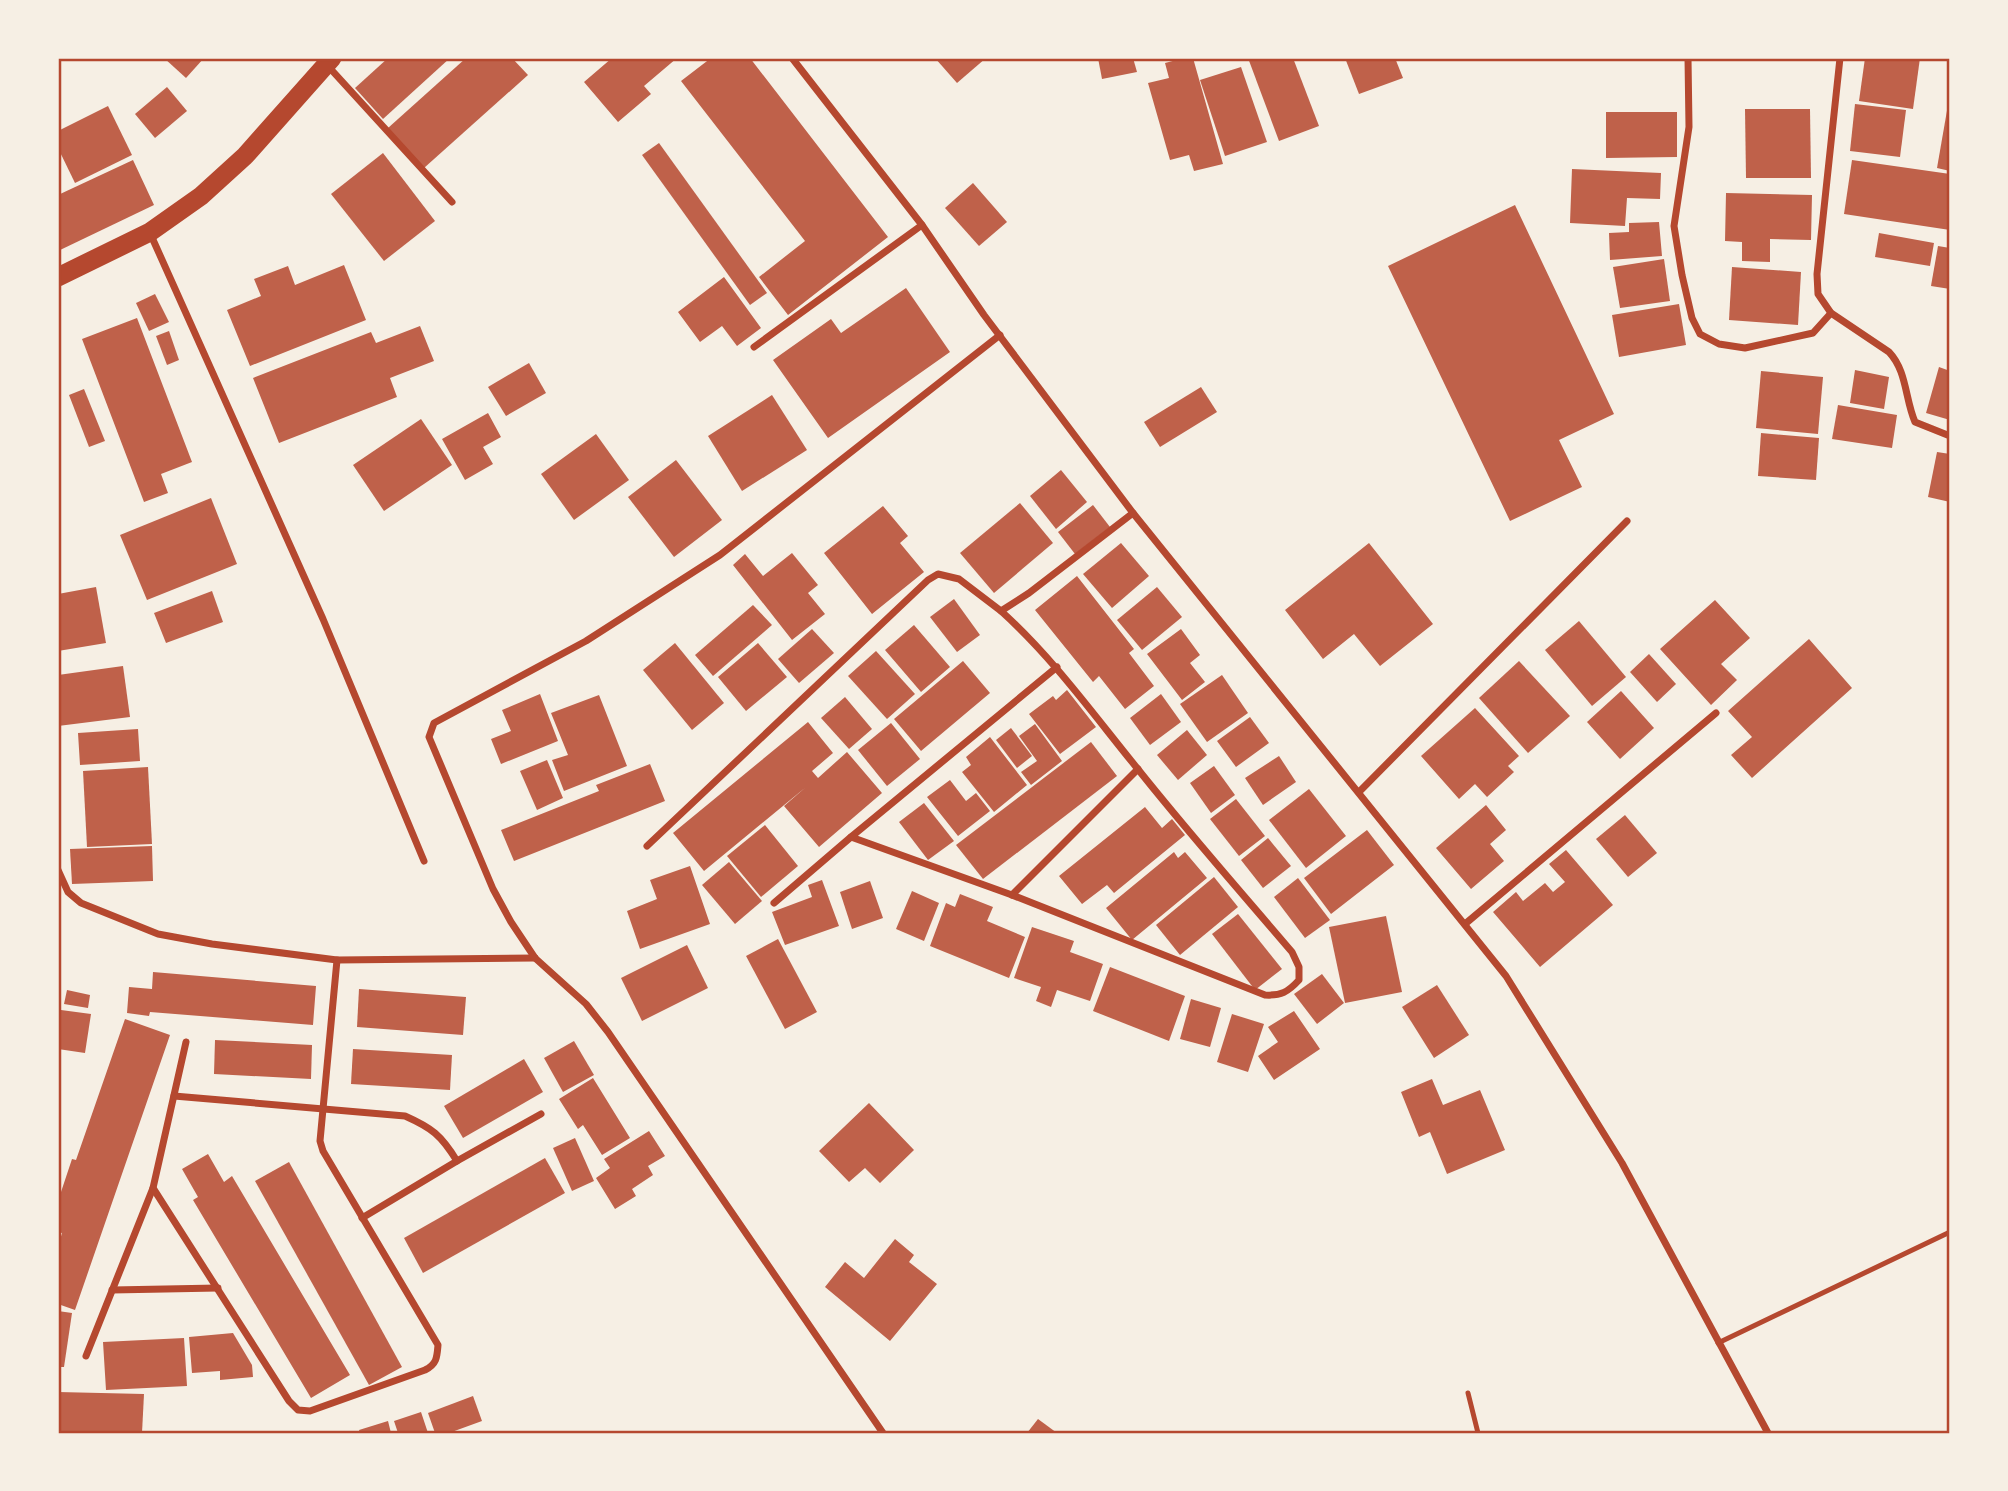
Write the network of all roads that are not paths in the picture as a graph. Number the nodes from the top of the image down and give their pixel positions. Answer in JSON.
{"nodes":[{"id":1,"x":792,"y":58,"type":"edge"},
{"id":2,"x":1688,"y":58,"type":"edge"},
{"id":3,"x":1840,"y":58,"type":"edge"},
{"id":4,"x":330,"y":61,"type":"edge"},
{"id":5,"x":452,"y":202,"type":"dead end"},
{"id":6,"x":922,"y":225,"type":"junction"},
{"id":7,"x":150,"y":232,"type":"junction"},
{"id":8,"x":58,"y":277,"type":"edge"},
{"id":9,"x":1831,"y":313,"type":"junction"},
{"id":10,"x":1000,"y":335,"type":"junction"},
{"id":11,"x":754,"y":347,"type":"dead end"},
{"id":12,"x":1950,"y":436,"type":"edge"},
{"id":13,"x":1133,"y":513,"type":"junction"},
{"id":14,"x":1627,"y":520,"type":"dead end"},
{"id":15,"x":1001,"y":611,"type":"junction"},
{"id":16,"x":1057,"y":667,"type":"junction"},
{"id":17,"x":1716,"y":713,"type":"dead end"},
{"id":18,"x":1138,"y":769,"type":"junction"},
{"id":19,"x":1359,"y":792,"type":"junction"},
{"id":20,"x":851,"y":838,"type":"junction"},
{"id":21,"x":647,"y":845,"type":"dead end"},
{"id":22,"x":424,"y":861,"type":"dead end"},
{"id":23,"x":58,"y":870,"type":"edge"},
{"id":24,"x":1012,"y":895,"type":"junction"},
{"id":25,"x":775,"y":903,"type":"dead end"},
{"id":26,"x":1465,"y":924,"type":"junction"},
{"id":27,"x":535,"y":958,"type":"junction"},
{"id":28,"x":337,"y":960,"type":"junction"},
{"id":29,"x":186,"y":1042,"type":"dead end"},
{"id":30,"x":174,"y":1096,"type":"junction"},
{"id":31,"x":323,"y":1107,"type":"junction"},
{"id":32,"x":541,"y":1114,"type":"dead end"},
{"id":33,"x":457,"y":1161,"type":"junction"},
{"id":34,"x":153,"y":1188,"type":"junction"},
{"id":35,"x":362,"y":1219,"type":"junction"},
{"id":36,"x":1950,"y":1231,"type":"edge"},
{"id":37,"x":218,"y":1288,"type":"junction"},
{"id":38,"x":113,"y":1290,"type":"junction"},
{"id":39,"x":1718,"y":1343,"type":"junction"},
{"id":40,"x":86,"y":1356,"type":"dead end"},
{"id":41,"x":1468,"y":1393,"type":"dead end"},
{"id":42,"x":883,"y":1433,"type":"edge"},
{"id":43,"x":1478,"y":1433,"type":"edge"},
{"id":44,"x":1768,"y":1433,"type":"edge"}],
"edges":[{"from":1,"to":6,"type":"street"},
{"from":2,"to":9,"type":"street"},
{"from":3,"to":9,"type":"street"},
{"from":4,"to":5,"type":"street"},
{"from":4,"to":7,"type":"highway"},
{"from":6,"to":10,"type":"street"},
{"from":6,"to":11,"type":"street"},
{"from":7,"to":8,"type":"highway"},
{"from":7,"to":22,"type":"street"},
{"from":9,"to":12,"type":"street"},
{"from":10,"to":13,"type":"street"},
{"from":10,"to":27,"type":"street"},
{"from":13,"to":15,"type":"street"},
{"from":13,"to":19,"type":"street"},
{"from":14,"to":19,"type":"street"},
{"from":15,"to":16,"type":"street"},
{"from":15,"to":21,"type":"street"},
{"from":16,"to":18,"type":"street"},
{"from":16,"to":20,"type":"street"},
{"from":17,"to":26,"type":"street"},
{"from":18,"to":24,"type":"street"},
{"from":18,"to":24,"type":"street"},
{"from":19,"to":26,"type":"street"},
{"from":20,"to":24,"type":"street"},
{"from":20,"to":25,"type":"street"},
{"from":23,"to":28,"type":"street"},
{"from":26,"to":39,"type":"street"},
{"from":27,"to":28,"type":"street"},
{"from":27,"to":42,"type":"street"},
{"from":28,"to":31,"type":"street"},
{"from":29,"to":30,"type":"street"},
{"from":30,"to":31,"type":"street"},
{"from":30,"to":34,"type":"street"},
{"from":31,"to":33,"type":"street"},
{"from":31,"to":35,"type":"street"},
{"from":32,"to":33,"type":"street"},
{"from":33,"to":35,"type":"street"},
{"from":34,"to":37,"type":"street"},
{"from":34,"to":38,"type":"street"},
{"from":35,"to":37,"type":"street"},
{"from":36,"to":39,"type":"lane"},
{"from":37,"to":38,"type":"street"},
{"from":38,"to":40,"type":"street"},
{"from":39,"to":44,"type":"street"},
{"from":41,"to":43,"type":"lane"}]}
